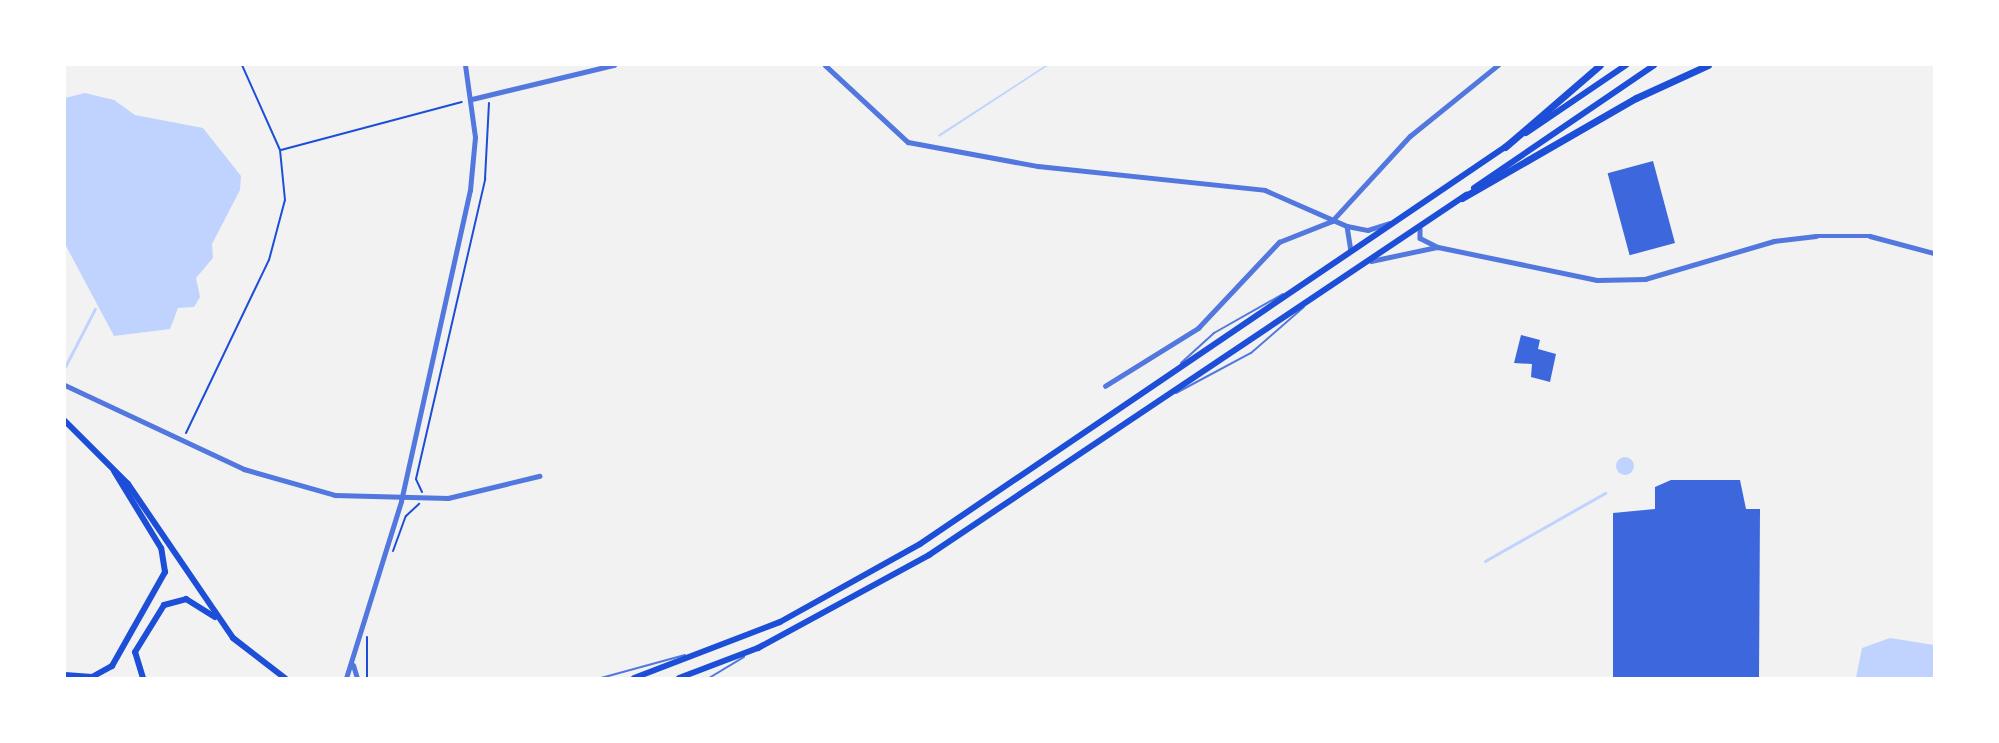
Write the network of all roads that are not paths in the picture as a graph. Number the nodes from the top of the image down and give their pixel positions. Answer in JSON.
{"nodes":[{"id":1,"x":465,"y":65,"type":"edge"},
{"id":2,"x":614,"y":65,"type":"edge"},
{"id":3,"x":825,"y":65,"type":"edge"},
{"id":4,"x":1498,"y":65,"type":"edge"},
{"id":5,"x":1600,"y":65,"type":"edge"},
{"id":6,"x":1626,"y":65,"type":"edge"},
{"id":7,"x":1654,"y":65,"type":"edge"},
{"id":8,"x":1708,"y":65,"type":"edge"},
{"id":9,"x":472,"y":99,"type":"junction"},
{"id":10,"x":1505,"y":147,"type":"junction"},
{"id":11,"x":1462,"y":198,"type":"junction"},
{"id":12,"x":1332,"y":221,"type":"junction"},
{"id":13,"x":1392,"y":223,"type":"junction"},
{"id":14,"x":1347,"y":226,"type":"junction"},
{"id":15,"x":1420,"y":226,"type":"junction"},
{"id":16,"x":1438,"y":247,"type":"junction"},
{"id":17,"x":1934,"y":253,"type":"edge"},
{"id":18,"x":1348,"y":256,"type":"junction"},
{"id":19,"x":1367,"y":262,"type":"junction"},
{"id":20,"x":1309,"y":282,"type":"junction"},
{"id":21,"x":1308,"y":303,"type":"junction"},
{"id":22,"x":65,"y":385,"type":"edge"},
{"id":23,"x":1105,"y":386,"type":"dead end"},
{"id":24,"x":1152,"y":389,"type":"junction"},
{"id":25,"x":1166,"y":398,"type":"junction"},
{"id":26,"x":65,"y":421,"type":"edge"},
{"id":27,"x":112,"y":467,"type":"junction"},
{"id":28,"x":540,"y":476,"type":"dead end"},
{"id":29,"x":401,"y":501,"type":"junction"},
{"id":30,"x":225,"y":625,"type":"junction"},
{"id":31,"x":723,"y":647,"type":"junction"},
{"id":32,"x":758,"y":648,"type":"junction"},
{"id":33,"x":353,"y":665,"type":"junction"},
{"id":34,"x":65,"y":675,"type":"edge"},
{"id":35,"x":143,"y":678,"type":"edge"},
{"id":36,"x":285,"y":678,"type":"edge"},
{"id":37,"x":346,"y":678,"type":"edge"},
{"id":38,"x":356,"y":678,"type":"edge"},
{"id":39,"x":601,"y":678,"type":"edge"},
{"id":40,"x":634,"y":678,"type":"edge"},
{"id":41,"x":679,"y":678,"type":"edge"},
{"id":42,"x":709,"y":678,"type":"edge"}],
"edges":[{"from":1,"to":9,"type":"street"},
{"from":2,"to":9,"type":"street"},
{"from":3,"to":12,"type":"street"},
{"from":4,"to":12,"type":"street"},
{"from":5,"to":10,"type":"highway"},
{"from":6,"to":10,"type":"main road"},
{"from":7,"to":11,"type":"main road"},
{"from":8,"to":11,"type":"highway"},
{"from":9,"to":29,"type":"street"},
{"from":10,"to":13,"type":"main road"},
{"from":11,"to":15,"type":"main road"},
{"from":12,"to":14,"type":"street"},
{"from":12,"to":23,"type":"street"},
{"from":13,"to":14,"type":"street"},
{"from":13,"to":18,"type":"main road"},
{"from":14,"to":18,"type":"street"},
{"from":15,"to":16,"type":"street"},
{"from":15,"to":19,"type":"main road"},
{"from":16,"to":17,"type":"street"},
{"from":16,"to":19,"type":"street"},
{"from":18,"to":20,"type":"main road"},
{"from":19,"to":21,"type":"main road"},
{"from":20,"to":24,"type":"main road"},
{"from":20,"to":24,"type":"lane"},
{"from":21,"to":25,"type":"main road"},
{"from":21,"to":25,"type":"lane"},
{"from":22,"to":29,"type":"street"},
{"from":24,"to":31,"type":"main road"},
{"from":25,"to":32,"type":"main road"},
{"from":26,"to":27,"type":"main road"},
{"from":27,"to":30,"type":"main road"},
{"from":27,"to":34,"type":"main road"},
{"from":28,"to":29,"type":"street"},
{"from":29,"to":33,"type":"street"},
{"from":30,"to":35,"type":"main road"},
{"from":30,"to":36,"type":"main road"},
{"from":31,"to":39,"type":"lane"},
{"from":31,"to":40,"type":"main road"},
{"from":32,"to":41,"type":"main road"},
{"from":32,"to":42,"type":"lane"},
{"from":33,"to":37,"type":"street"},
{"from":33,"to":38,"type":"street"}]}
